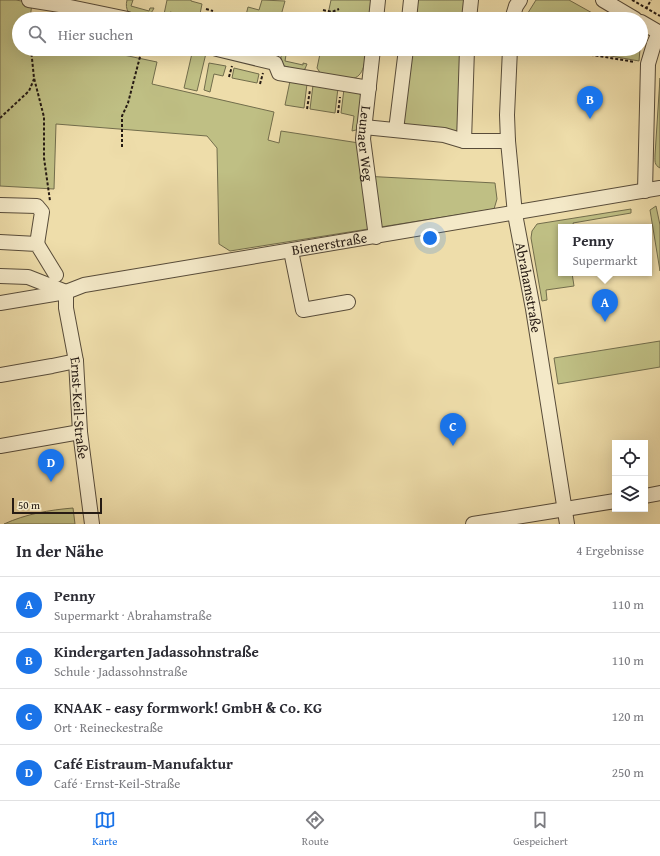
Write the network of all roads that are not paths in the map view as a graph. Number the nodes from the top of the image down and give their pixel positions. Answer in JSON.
{"nodes":[{"id":1,"x":29,"y":0,"type":"edge"},
{"id":2,"x":378,"y":0,"type":"edge"},
{"id":3,"x":411,"y":0,"type":"edge"},
{"id":4,"x":471,"y":0,"type":"edge"},
{"id":5,"x":520,"y":0,"type":"edge"},
{"id":6,"x":603,"y":0,"type":"edge"},
{"id":7,"x":92,"y":12,"type":"edge"},
{"id":8,"x":377,"y":12,"type":"edge"},
{"id":9,"x":410,"y":12,"type":"edge"},
{"id":10,"x":470,"y":12,"type":"edge"},
{"id":11,"x":514,"y":12,"type":"edge"},
{"id":12,"x":624,"y":12,"type":"edge"},
{"id":13,"x":648,"y":26,"type":"edge"},
{"id":14,"x":659,"y":33,"type":"edge"},
{"id":15,"x":246,"y":56,"type":"edge"},
{"id":16,"x":372,"y":56,"type":"edge"},
{"id":17,"x":405,"y":56,"type":"edge"},
{"id":18,"x":467,"y":56,"type":"edge"},
{"id":19,"x":510,"y":56,"type":"edge"},
{"id":20,"x":369,"y":88,"type":"junction"},
{"id":21,"x":364,"y":127,"type":"junction"},
{"id":22,"x":396,"y":130,"type":"junction"},
{"id":23,"x":464,"y":141,"type":"junction"},
{"id":24,"x":508,"y":141,"type":"junction"},
{"id":25,"x":660,"y":188,"type":"edge"},
{"id":26,"x":645,"y":191,"type":"junction"},
{"id":27,"x":0,"y":205,"type":"edge"},
{"id":28,"x":515,"y":214,"type":"junction"},
{"id":29,"x":376,"y":237,"type":"junction"},
{"id":30,"x":0,"y":242,"type":"edge"},
{"id":31,"x":37,"y":244,"type":"junction"},
{"id":32,"x":291,"y":251,"type":"junction"},
{"id":33,"x":56,"y":274,"type":"dead end"},
{"id":34,"x":0,"y":276,"type":"edge"},
{"id":35,"x":66,"y":292,"type":"junction"},
{"id":36,"x":348,"y":302,"type":"dead end"},
{"id":37,"x":0,"y":303,"type":"edge"},
{"id":38,"x":76,"y":361,"type":"junction"},
{"id":39,"x":0,"y":375,"type":"edge"},
{"id":40,"x":80,"y":432,"type":"junction"},
{"id":41,"x":0,"y":446,"type":"edge"},
{"id":42,"x":660,"y":493,"type":"edge"},
{"id":43,"x":648,"y":495,"type":"edge"},
{"id":44,"x":612,"y":502,"type":"edge"},
{"id":45,"x":565,"y":510,"type":"junction"},
{"id":46,"x":92,"y":524,"type":"edge"},
{"id":47,"x":473,"y":524,"type":"edge"},
{"id":48,"x":567,"y":524,"type":"edge"}],
"edges":[{"from":1,"to":7,"type":"street"},
{"from":2,"to":8,"type":"street"},
{"from":3,"to":9,"type":"street"},
{"from":4,"to":10,"type":"street"},
{"from":5,"to":11,"type":"street"},
{"from":6,"to":12,"type":"street"},
{"from":13,"to":14,"type":"street"},
{"from":14,"to":26,"type":"street"},
{"from":15,"to":20,"type":"street"},
{"from":16,"to":20,"type":"street","name":"Leunaer Weg"},
{"from":17,"to":22,"type":"street"},
{"from":18,"to":23,"type":"street"},
{"from":19,"to":24,"type":"street","name":"Abrahamstraße"},
{"from":20,"to":21,"type":"street","name":"Leunaer Weg"},
{"from":21,"to":22,"type":"street"},
{"from":21,"to":29,"type":"street","name":"Leunaer Weg"},
{"from":22,"to":23,"type":"street"},
{"from":23,"to":24,"type":"street"},
{"from":24,"to":28,"type":"street","name":"Abrahamstraße"},
{"from":25,"to":26,"type":"street","name":"Bienerstraße"},
{"from":26,"to":28,"type":"street","name":"Bienerstraße"},
{"from":27,"to":31,"type":"street"},
{"from":28,"to":29,"type":"street","name":"Bienerstraße"},
{"from":28,"to":45,"type":"street","name":"Abrahamstraße"},
{"from":29,"to":32,"type":"street","name":"Bienerstraße"},
{"from":30,"to":31,"type":"street"},
{"from":31,"to":33,"type":"street"},
{"from":32,"to":35,"type":"street","name":"Bienerstraße"},
{"from":32,"to":36,"type":"street"},
{"from":34,"to":35,"type":"street"},
{"from":35,"to":37,"type":"street","name":"Bienerstraße"},
{"from":35,"to":38,"type":"street","name":"Ernst-Keil-Straße"},
{"from":38,"to":39,"type":"street"},
{"from":38,"to":40,"type":"street","name":"Ernst-Keil-Straße"},
{"from":40,"to":41,"type":"street"},
{"from":40,"to":46,"type":"street","name":"Ernst-Keil-Straße"},
{"from":42,"to":43,"type":"street"},
{"from":44,"to":45,"type":"street"},
{"from":45,"to":47,"type":"street"},
{"from":45,"to":48,"type":"street","name":"Abrahamstraße"}]}
